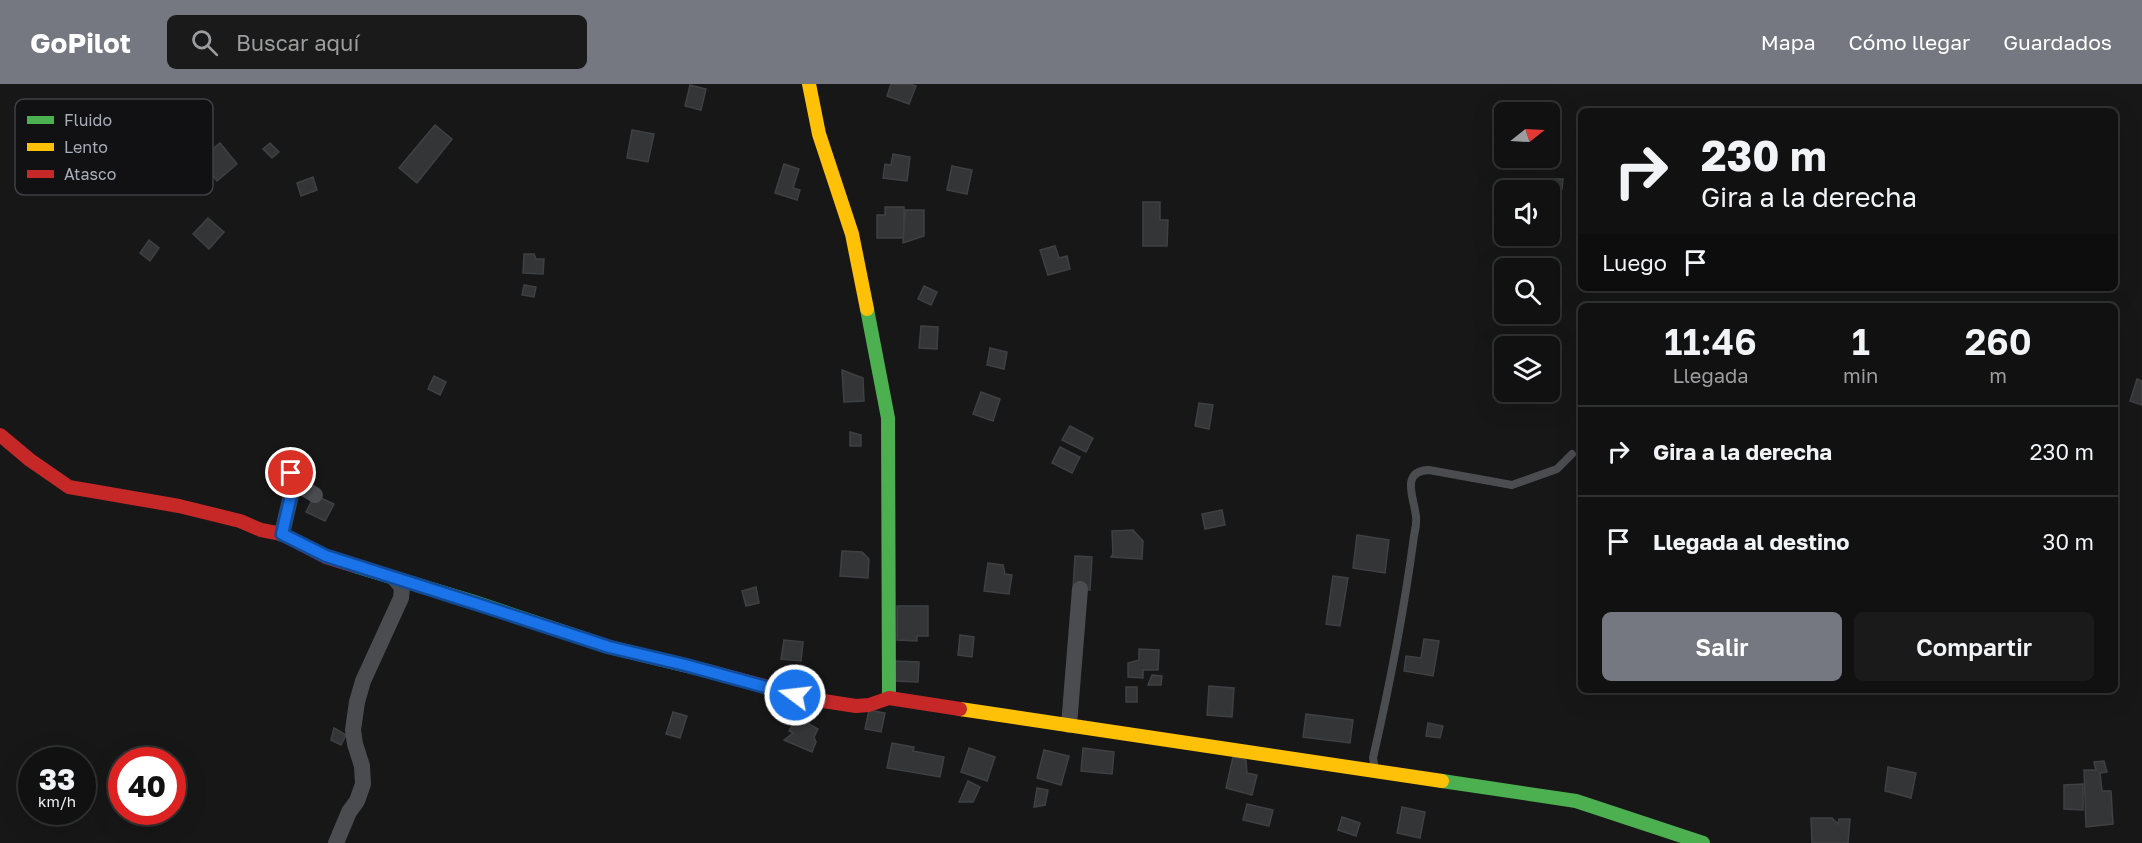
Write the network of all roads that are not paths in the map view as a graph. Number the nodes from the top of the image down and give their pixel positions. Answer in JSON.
{"nodes":[{"id":1,"x":809,"y":84,"type":"edge"},
{"id":2,"x":0,"y":435,"type":"edge"},
{"id":3,"x":1572,"y":454,"type":"dead end"},
{"id":4,"x":299,"y":460,"type":"dead end"},
{"id":5,"x":294,"y":482,"type":"junction"},
{"id":6,"x":315,"y":495,"type":"dead end"},
{"id":7,"x":282,"y":534,"type":"junction"},
{"id":8,"x":395,"y":579,"type":"junction"},
{"id":9,"x":1080,"y":589,"type":"dead end"},
{"id":10,"x":889,"y":698,"type":"junction"},
{"id":11,"x":1069,"y":725,"type":"junction"},
{"id":12,"x":1376,"y":770,"type":"junction"},
{"id":13,"x":336,"y":843,"type":"edge"},
{"id":14,"x":1703,"y":843,"type":"edge"}],
"edges":[{"from":1,"to":10,"type":"street"},
{"from":2,"to":7,"type":"street"},
{"from":3,"to":12,"type":"lane"},
{"from":4,"to":5,"type":"street"},
{"from":5,"to":6,"type":"street"},
{"from":5,"to":7,"type":"street"},
{"from":7,"to":8,"type":"street"},
{"from":8,"to":10,"type":"street"},
{"from":8,"to":13,"type":"street"},
{"from":9,"to":11,"type":"street"},
{"from":10,"to":11,"type":"street"},
{"from":11,"to":12,"type":"street"},
{"from":12,"to":14,"type":"street"}]}
